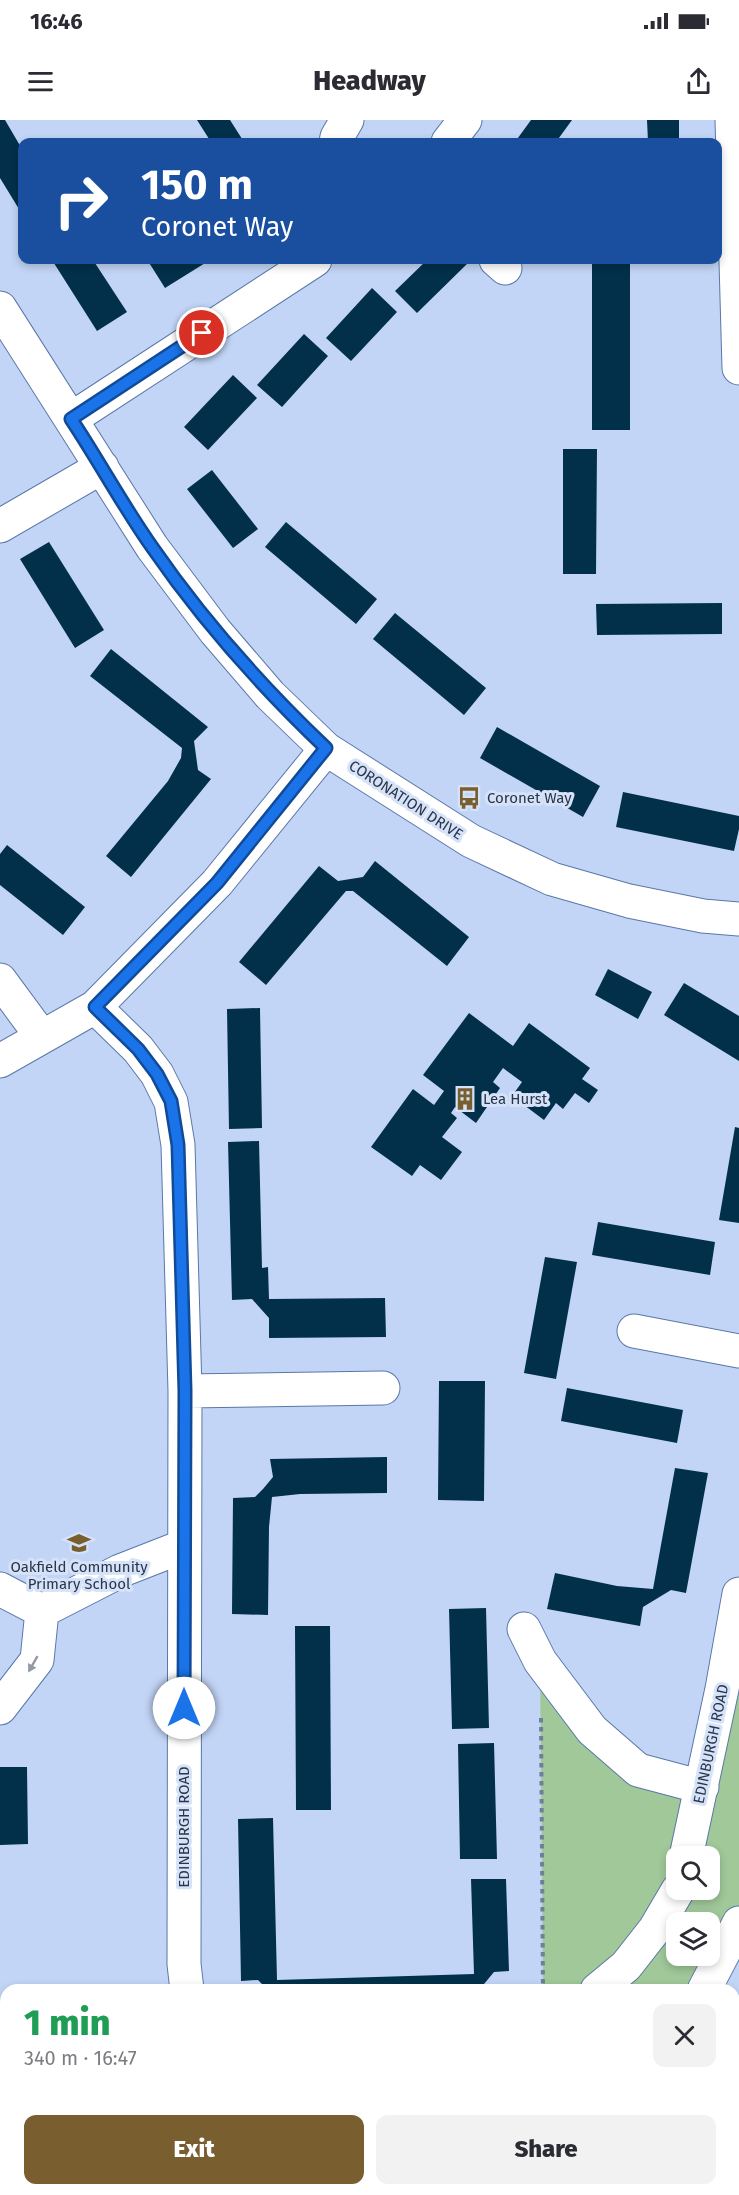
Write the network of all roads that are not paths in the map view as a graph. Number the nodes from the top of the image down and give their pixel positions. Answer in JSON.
{"nodes":[{"id":1,"x":347,"y":120,"type":"edge"},
{"id":2,"x":465,"y":120,"type":"edge"},
{"id":3,"x":732,"y":120,"type":"edge"},
{"id":4,"x":336,"y":138,"type":"edge"},
{"id":5,"x":451,"y":138,"type":"edge"},
{"id":6,"x":309,"y":264,"type":"edge"},
{"id":7,"x":0,"y":308,"type":"edge"},
{"id":8,"x":739,"y":368,"type":"edge"},
{"id":9,"x":71,"y":419,"type":"junction"},
{"id":10,"x":102,"y":467,"type":"junction"},
{"id":11,"x":0,"y":526,"type":"edge"},
{"id":12,"x":326,"y":748,"type":"junction"},
{"id":13,"x":739,"y":919,"type":"edge"},
{"id":14,"x":0,"y":980,"type":"edge"},
{"id":15,"x":95,"y":1007,"type":"junction"},
{"id":16,"x":42,"y":1038,"type":"junction"},
{"id":17,"x":0,"y":1061,"type":"edge"},
{"id":18,"x":634,"y":1330,"type":"dead end"},
{"id":19,"x":739,"y":1351,"type":"edge"},
{"id":20,"x":383,"y":1388,"type":"dead end"},
{"id":21,"x":185,"y":1391,"type":"junction"},
{"id":22,"x":184,"y":1545,"type":"junction"},
{"id":23,"x":0,"y":1589,"type":"edge"},
{"id":24,"x":739,"y":1594,"type":"edge"},
{"id":25,"x":42,"y":1611,"type":"junction"},
{"id":26,"x":524,"y":1629,"type":"dead end"},
{"id":27,"x":731,"y":1690,"type":"edge"},
{"id":28,"x":0,"y":1708,"type":"edge"},
{"id":29,"x":702,"y":1787,"type":"junction"},
{"id":30,"x":689,"y":1846,"type":"edge"},
{"id":31,"x":672,"y":1900,"type":"edge"},
{"id":32,"x":739,"y":1923,"type":"edge"},
{"id":33,"x":186,"y":1984,"type":"edge"},
{"id":34,"x":605,"y":1984,"type":"edge"},
{"id":35,"x":707,"y":1984,"type":"edge"}],
"edges":[{"from":1,"to":4,"type":"street"},
{"from":2,"to":5,"type":"street"},
{"from":3,"to":8,"type":"street"},
{"from":6,"to":9,"type":"street"},
{"from":7,"to":9,"type":"street","name":"CORONATION DRIVE"},
{"from":9,"to":10,"type":"street","name":"CORONATION DRIVE"},
{"from":10,"to":11,"type":"street"},
{"from":10,"to":12,"type":"street","name":"CORONATION DRIVE"},
{"from":12,"to":13,"type":"street","name":"CORONATION DRIVE"},
{"from":12,"to":15,"type":"street"},
{"from":14,"to":16,"type":"street"},
{"from":15,"to":16,"type":"street"},
{"from":15,"to":21,"type":"street","name":"EDINBURGH ROAD"},
{"from":16,"to":17,"type":"street"},
{"from":18,"to":19,"type":"street"},
{"from":20,"to":21,"type":"street"},
{"from":21,"to":22,"type":"street","name":"EDINBURGH ROAD"},
{"from":22,"to":25,"type":"street"},
{"from":22,"to":33,"type":"street","name":"EDINBURGH ROAD"},
{"from":23,"to":25,"type":"street"},
{"from":24,"to":27,"type":"street","name":"EDINBURGH ROAD"},
{"from":25,"to":28,"type":"street","one_way":true},
{"from":26,"to":29,"type":"street"},
{"from":27,"to":29,"type":"street","name":"EDINBURGH ROAD"},
{"from":29,"to":30,"type":"street","name":"EDINBURGH ROAD"},
{"from":31,"to":34,"type":"street"},
{"from":32,"to":35,"type":"street"}]}
